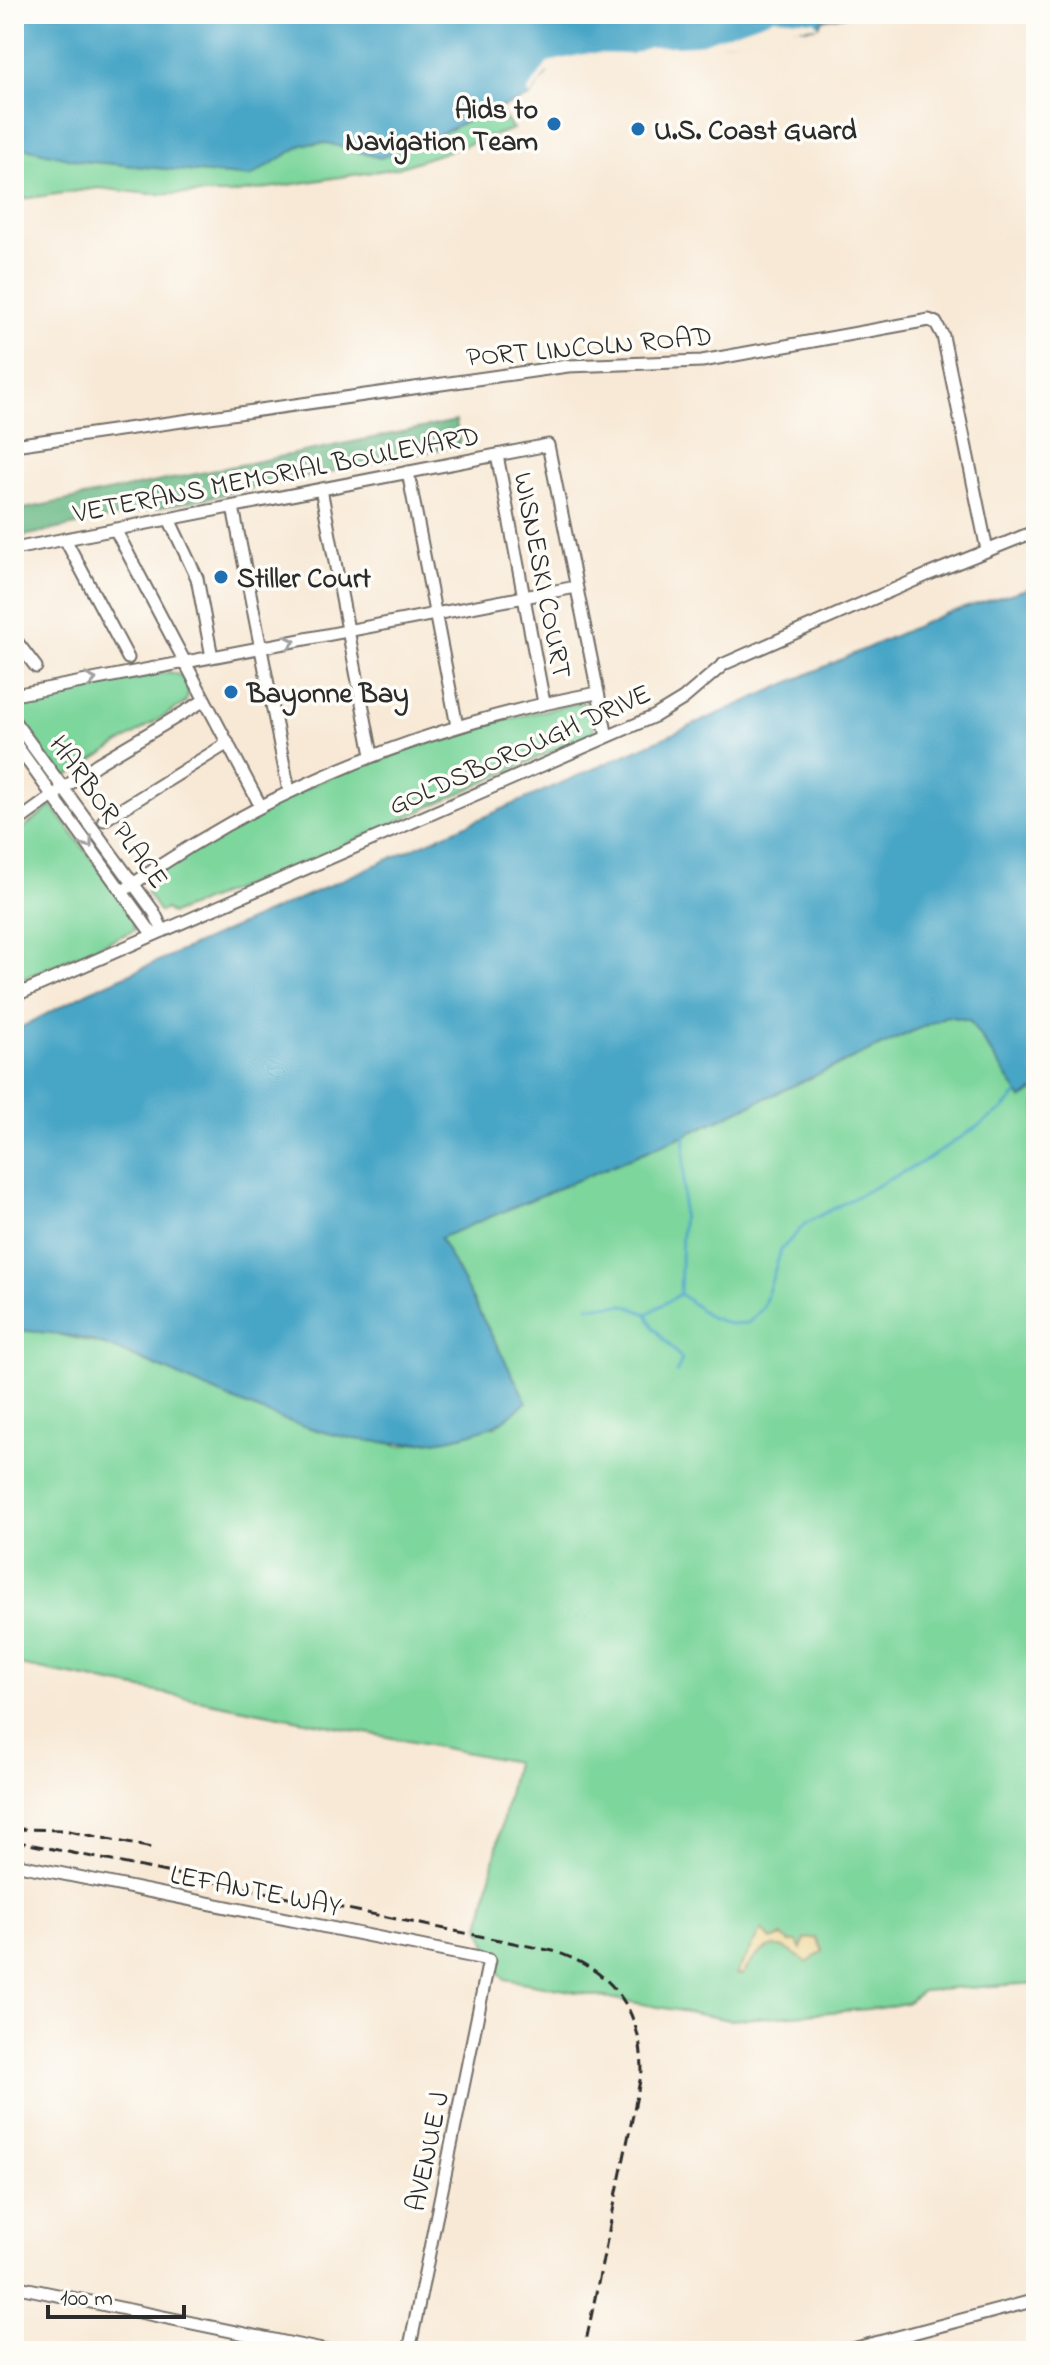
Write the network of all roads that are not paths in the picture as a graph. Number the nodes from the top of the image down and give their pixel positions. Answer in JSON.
{"nodes":[{"id":1,"x":14,"y":445,"type":"edge"},
{"id":2,"x":497,"y":455,"type":"junction"},
{"id":3,"x":408,"y":472,"type":"junction"},
{"id":4,"x":321,"y":489,"type":"junction"},
{"id":5,"x":233,"y":507,"type":"junction"},
{"id":6,"x":169,"y":519,"type":"junction"},
{"id":7,"x":115,"y":529,"type":"junction"},
{"id":8,"x":1036,"y":531,"type":"edge"},
{"id":9,"x":65,"y":539,"type":"junction"},
{"id":10,"x":14,"y":549,"type":"edge"},
{"id":11,"x":987,"y":550,"type":"junction"},
{"id":12,"x":576,"y":587,"type":"junction"},
{"id":13,"x":524,"y":597,"type":"junction"},
{"id":14,"x":436,"y":614,"type":"junction"},
{"id":15,"x":348,"y":631,"type":"junction"},
{"id":16,"x":14,"y":638,"type":"edge"},
{"id":17,"x":260,"y":648,"type":"junction"},
{"id":18,"x":212,"y":657,"type":"junction"},
{"id":19,"x":128,"y":658,"type":"dead end"},
{"id":20,"x":186,"y":662,"type":"junction"},
{"id":21,"x":36,"y":667,"type":"dead end"},
{"id":22,"x":597,"y":693,"type":"junction"},
{"id":23,"x":14,"y":695,"type":"edge"},
{"id":24,"x":205,"y":700,"type":"junction"},
{"id":25,"x":544,"y":703,"type":"junction"},
{"id":26,"x":14,"y":721,"type":"edge"},
{"id":27,"x":457,"y":726,"type":"junction"},
{"id":28,"x":607,"y":737,"type":"junction"},
{"id":29,"x":14,"y":742,"type":"edge"},
{"id":30,"x":228,"y":743,"type":"junction"},
{"id":31,"x":372,"y":755,"type":"junction"},
{"id":32,"x":58,"y":791,"type":"junction"},
{"id":33,"x":289,"y":791,"type":"junction"},
{"id":34,"x":260,"y":805,"type":"junction"},
{"id":35,"x":104,"y":820,"type":"dead end"},
{"id":36,"x":14,"y":824,"type":"edge"},
{"id":37,"x":128,"y":888,"type":"junction"},
{"id":38,"x":158,"y":933,"type":"junction"},
{"id":39,"x":14,"y":996,"type":"edge"},
{"id":40,"x":14,"y":1864,"type":"edge"},
{"id":41,"x":489,"y":1960,"type":"joint"},
{"id":42,"x":14,"y":2286,"type":"edge"},
{"id":43,"x":1036,"y":2300,"type":"edge"},
{"id":44,"x":327,"y":2351,"type":"edge"},
{"id":45,"x":409,"y":2351,"type":"edge"},
{"id":46,"x":845,"y":2351,"type":"edge"}],
"edges":[{"from":1,"to":11,"type":"street","name":"PORT LINCOLN ROAD"},
{"from":2,"to":3,"type":"street","name":"VETERANS MEMORIAL BOULEVARD"},
{"from":2,"to":12,"type":"street","name":"VETERANS MEMORIAL BOULEVARD"},
{"from":2,"to":13,"type":"street","name":"WISNESKI COURT"},
{"from":3,"to":4,"type":"street","name":"VETERANS MEMORIAL BOULEVARD"},
{"from":3,"to":14,"type":"street"},
{"from":4,"to":5,"type":"street","name":"VETERANS MEMORIAL BOULEVARD"},
{"from":4,"to":15,"type":"street"},
{"from":5,"to":6,"type":"street","name":"VETERANS MEMORIAL BOULEVARD"},
{"from":5,"to":17,"type":"street"},
{"from":6,"to":7,"type":"street","name":"VETERANS MEMORIAL BOULEVARD"},
{"from":6,"to":18,"type":"street"},
{"from":7,"to":9,"type":"street","name":"VETERANS MEMORIAL BOULEVARD"},
{"from":7,"to":20,"type":"street"},
{"from":8,"to":11,"type":"street","name":"GOLDSBOROUGH DRIVE"},
{"from":9,"to":10,"type":"street","name":"VETERANS MEMORIAL BOULEVARD"},
{"from":9,"to":19,"type":"street"},
{"from":11,"to":28,"type":"street","name":"GOLDSBOROUGH DRIVE"},
{"from":12,"to":13,"type":"street"},
{"from":12,"to":22,"type":"street"},
{"from":13,"to":14,"type":"street"},
{"from":13,"to":25,"type":"street","name":"WISNESKI COURT"},
{"from":14,"to":15,"type":"street"},
{"from":14,"to":27,"type":"street"},
{"from":17,"to":15,"type":"street","one_way":true},
{"from":15,"to":31,"type":"street"},
{"from":16,"to":21,"type":"street"},
{"from":17,"to":18,"type":"street"},
{"from":17,"to":33,"type":"street"},
{"from":18,"to":20,"type":"street"},
{"from":23,"to":20,"type":"street","one_way":true},
{"from":20,"to":24,"type":"street"},
{"from":22,"to":25,"type":"street"},
{"from":22,"to":28,"type":"street"},
{"from":24,"to":30,"type":"street"},
{"from":24,"to":32,"type":"street"},
{"from":25,"to":27,"type":"street"},
{"from":26,"to":32,"type":"street","name":"HARBOR PLACE"},
{"from":27,"to":31,"type":"street"},
{"from":28,"to":38,"type":"street","name":"GOLDSBOROUGH DRIVE"},
{"from":29,"to":32,"type":"street","name":"HARBOR PLACE"},
{"from":30,"to":34,"type":"street"},
{"from":30,"to":35,"type":"street"},
{"from":31,"to":33,"type":"street"},
{"from":32,"to":36,"type":"street"},
{"from":32,"to":37,"type":"street","name":"HARBOR PLACE"},
{"from":33,"to":34,"type":"street"},
{"from":34,"to":37,"type":"street"},
{"from":37,"to":38,"type":"street","name":"HARBOR PLACE"},
{"from":38,"to":39,"type":"street","name":"GOLDSBOROUGH DRIVE"},
{"from":40,"to":41,"type":"street","name":"LEFANTE WAY"},
{"from":41,"to":45,"type":"street","name":"AVENUE J"},
{"from":42,"to":44,"type":"street"},
{"from":43,"to":46,"type":"street"}]}
